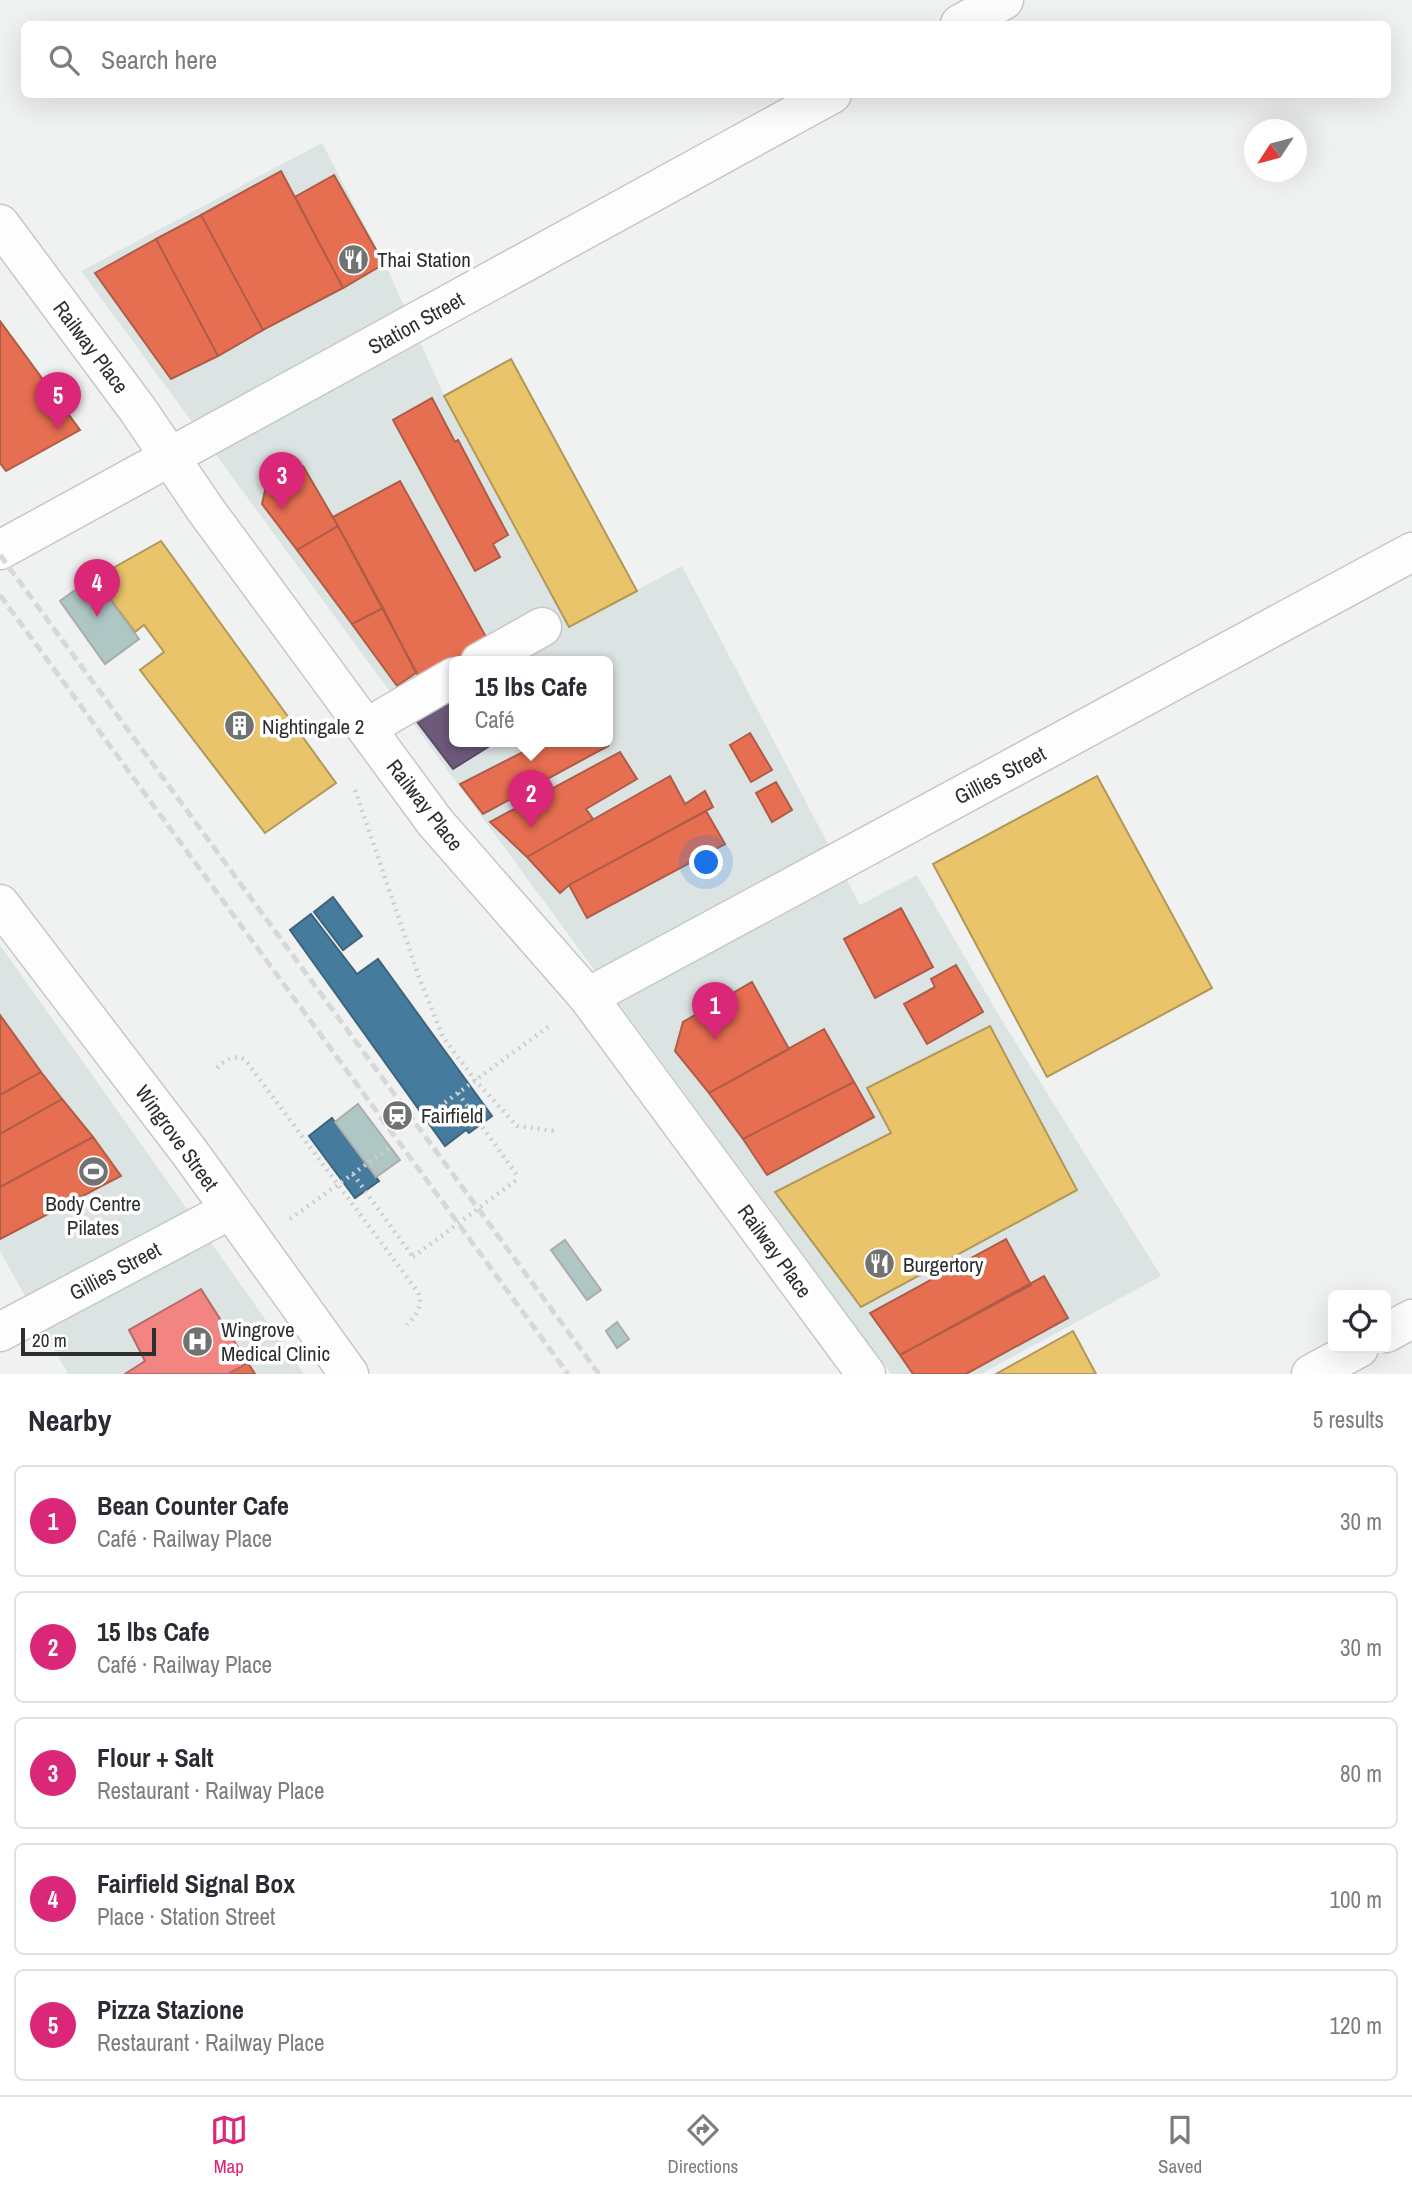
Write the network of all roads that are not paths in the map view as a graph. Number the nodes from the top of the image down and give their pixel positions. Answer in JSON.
{"nodes":[{"id":1,"x":1004,"y":0,"type":"edge"},
{"id":2,"x":966,"y":21,"type":"edge"},
{"id":3,"x":825,"y":98,"type":"edge"},
{"id":4,"x":0,"y":225,"type":"edge"},
{"id":5,"x":170,"y":458,"type":"junction"},
{"id":6,"x":0,"y":550,"type":"edge"},
{"id":7,"x":1412,"y":552,"type":"edge"},
{"id":8,"x":542,"y":627,"type":"dead end"},
{"id":9,"x":491,"y":656,"type":"edge"},
{"id":10,"x":449,"y":680,"type":"edge"},
{"id":11,"x":366,"y":728,"type":"junction"},
{"id":12,"x":3,"y":913,"type":"edge"},
{"id":13,"x":588,"y":998,"type":"junction"},
{"id":14,"x":230,"y":1210,"type":"junction"},
{"id":15,"x":1412,"y":1319,"type":"edge"},
{"id":16,"x":1391,"y":1331,"type":"edge"},
{"id":17,"x":0,"y":1332,"type":"edge"},
{"id":18,"x":1350,"y":1353,"type":"edge"},
{"id":19,"x":349,"y":1374,"type":"edge"},
{"id":20,"x":866,"y":1374,"type":"edge"},
{"id":21,"x":1311,"y":1374,"type":"edge"}],
"edges":[{"from":1,"to":2,"type":"street"},
{"from":3,"to":5,"type":"street","name":"Station Street"},
{"from":4,"to":5,"type":"street","name":"Railway Place"},
{"from":5,"to":6,"type":"street","name":"Station Street"},
{"from":5,"to":11,"type":"street","name":"Railway Place"},
{"from":7,"to":13,"type":"street","name":"Gillies Street"},
{"from":8,"to":9,"type":"street"},
{"from":10,"to":11,"type":"street"},
{"from":11,"to":13,"type":"street","name":"Railway Place"},
{"from":12,"to":14,"type":"street","name":"Wingrove Street"},
{"from":13,"to":20,"type":"street","name":"Railway Place"},
{"from":14,"to":17,"type":"street","name":"Gillies Street"},
{"from":14,"to":19,"type":"street","name":"Wingrove Street"},
{"from":15,"to":16,"type":"street"},
{"from":18,"to":21,"type":"street"}]}
